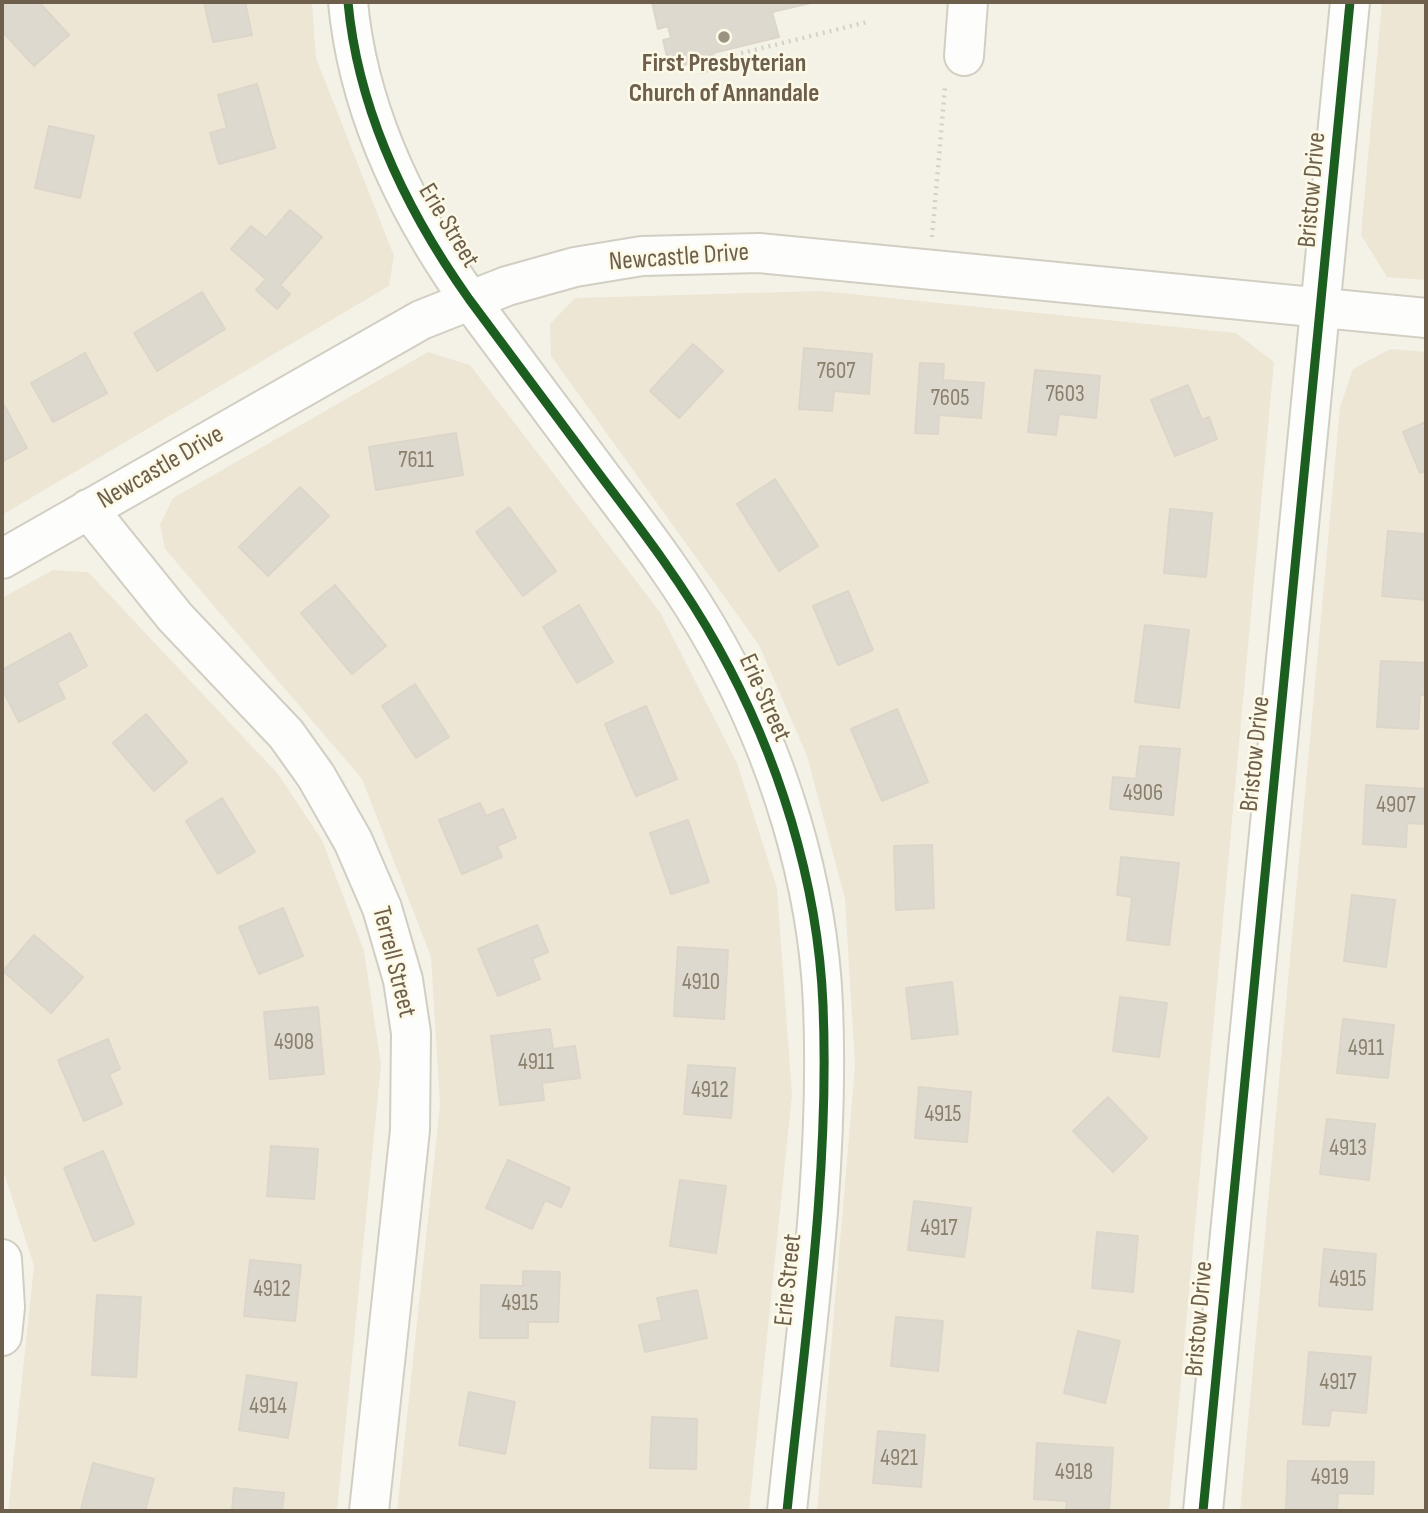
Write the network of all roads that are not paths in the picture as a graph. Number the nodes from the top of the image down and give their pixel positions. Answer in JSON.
{"nodes":[{"id":1,"x":348,"y":2,"type":"edge"},
{"id":2,"x":968,"y":2,"type":"edge"},
{"id":3,"x":1350,"y":2,"type":"edge"},
{"id":4,"x":955,"y":72,"type":"road end"},
{"id":5,"x":469,"y":299,"type":"junction"},
{"id":6,"x":1323,"y":308,"type":"junction"},
{"id":7,"x":1426,"y":318,"type":"edge"},
{"id":8,"x":88,"y":509,"type":"junction"},
{"id":9,"x":2,"y":559,"type":"edge"},
{"id":10,"x":2,"y":1259,"type":"edge"},
{"id":11,"x":2,"y":1336,"type":"edge"},
{"id":12,"x":369,"y":1511,"type":"edge"},
{"id":13,"x":787,"y":1511,"type":"edge"},
{"id":14,"x":1203,"y":1511,"type":"edge"}],
"edges":[{"from":1,"to":5,"type":"street","name":"Erie Street"},
{"from":2,"to":4,"type":"street"},
{"from":3,"to":6,"type":"street","name":"Bristow Drive"},
{"from":5,"to":6,"type":"street","name":"Newcastle Drive"},
{"from":5,"to":8,"type":"street","name":"Newcastle Drive"},
{"from":5,"to":13,"type":"street","name":"Erie Street"},
{"from":6,"to":7,"type":"street","name":"Newcastle Drive"},
{"from":6,"to":14,"type":"street","name":"Bristow Drive"},
{"from":8,"to":9,"type":"street","name":"Newcastle Drive"},
{"from":8,"to":12,"type":"street","name":"Terrell Street"},
{"from":10,"to":11,"type":"street"}]}
